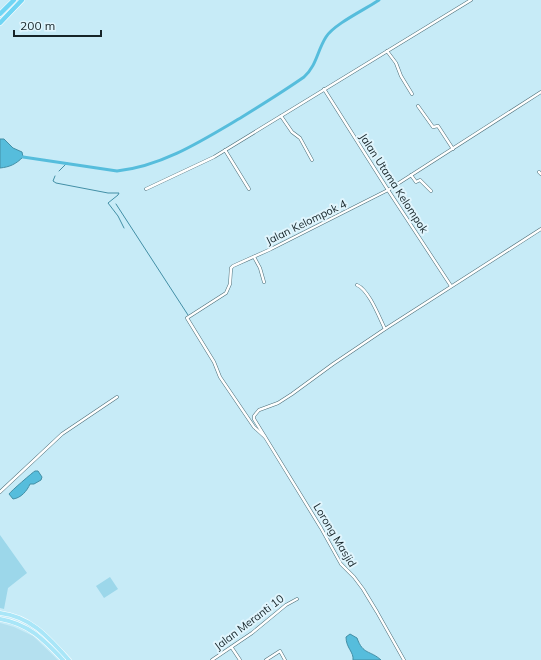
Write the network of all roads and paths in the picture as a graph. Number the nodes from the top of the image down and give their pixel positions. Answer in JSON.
{"nodes":[{"id":1,"x":14,"y":0,"type":"edge"},
{"id":2,"x":22,"y":0,"type":"edge"},
{"id":3,"x":471,"y":0,"type":"edge"},
{"id":4,"x":0,"y":14,"type":"edge"},
{"id":5,"x":0,"y":23,"type":"edge"},
{"id":6,"x":387,"y":51,"type":"junction"},
{"id":7,"x":324,"y":89,"type":"junction"},
{"id":8,"x":541,"y":92,"type":"edge"},
{"id":9,"x":412,"y":94,"type":"dead end"},
{"id":10,"x":418,"y":106,"type":"dead end"},
{"id":11,"x":281,"y":116,"type":"junction"},
{"id":12,"x":453,"y":148,"type":"junction"},
{"id":13,"x":225,"y":150,"type":"junction"},
{"id":14,"x":312,"y":160,"type":"dead end"},
{"id":15,"x":412,"y":175,"type":"junction"},
{"id":16,"x":146,"y":188,"type":"dead end"},
{"id":17,"x":249,"y":189,"type":"dead end"},
{"id":18,"x":388,"y":190,"type":"junction"},
{"id":19,"x":431,"y":191,"type":"dead end"},
{"id":20,"x":541,"y":229,"type":"edge"},
{"id":21,"x":254,"y":257,"type":"junction"},
{"id":22,"x":264,"y":282,"type":"dead end"},
{"id":23,"x":357,"y":286,"type":"dead end"},
{"id":24,"x":451,"y":286,"type":"junction"},
{"id":25,"x":385,"y":328,"type":"junction"},
{"id":26,"x":117,"y":397,"type":"dead end"},
{"id":27,"x":265,"y":437,"type":"junction"},
{"id":28,"x":0,"y":492,"type":"edge"},
{"id":29,"x":297,"y":599,"type":"dead end"},
{"id":30,"x":0,"y":613,"type":"edge"},
{"id":31,"x":0,"y":619,"type":"edge"},
{"id":32,"x":232,"y":648,"type":"junction"},
{"id":33,"x":63,"y":660,"type":"edge"},
{"id":34,"x":69,"y":660,"type":"edge"},
{"id":35,"x":212,"y":660,"type":"edge"},
{"id":36,"x":240,"y":660,"type":"edge"},
{"id":37,"x":266,"y":660,"type":"edge"},
{"id":38,"x":285,"y":660,"type":"edge"},
{"id":39,"x":404,"y":660,"type":"edge"}],
"edges":[{"from":1,"to":4,"type":"highway"},
{"from":2,"to":5,"type":"highway"},
{"from":3,"to":6,"type":"street"},
{"from":6,"to":7,"type":"street"},
{"from":6,"to":9,"type":"street"},
{"from":7,"to":11,"type":"street"},
{"from":7,"to":18,"type":"street","name":"Jalan Utama Kelompok"},
{"from":8,"to":12,"type":"street","name":"Jalan Kelompok 4"},
{"from":10,"to":12,"type":"street"},
{"from":11,"to":13,"type":"street"},
{"from":11,"to":14,"type":"street"},
{"from":12,"to":15,"type":"street","name":"Jalan Kelompok 4"},
{"from":13,"to":16,"type":"street"},
{"from":13,"to":17,"type":"street"},
{"from":15,"to":18,"type":"street","name":"Jalan Kelompok 4"},
{"from":15,"to":19,"type":"street"},
{"from":18,"to":21,"type":"street","name":"Jalan Kelompok 4"},
{"from":18,"to":24,"type":"street","name":"Jalan Utama Kelompok"},
{"from":20,"to":24,"type":"street"},
{"from":21,"to":22,"type":"street"},
{"from":21,"to":27,"type":"street","name":"Jalan Kelompok 4"},
{"from":23,"to":25,"type":"street"},
{"from":24,"to":25,"type":"street"},
{"from":25,"to":27,"type":"street"},
{"from":26,"to":28,"type":"street"},
{"from":27,"to":39,"type":"street","name":"Lorong Masjid"},
{"from":29,"to":32,"type":"street","name":"Jalan Meranti 10"},
{"from":30,"to":34,"type":"main road"},
{"from":31,"to":33,"type":"main road"},
{"from":32,"to":35,"type":"street","name":"Jalan Meranti 10"},
{"from":32,"to":36,"type":"street"},
{"from":37,"to":38,"type":"street"}]}
